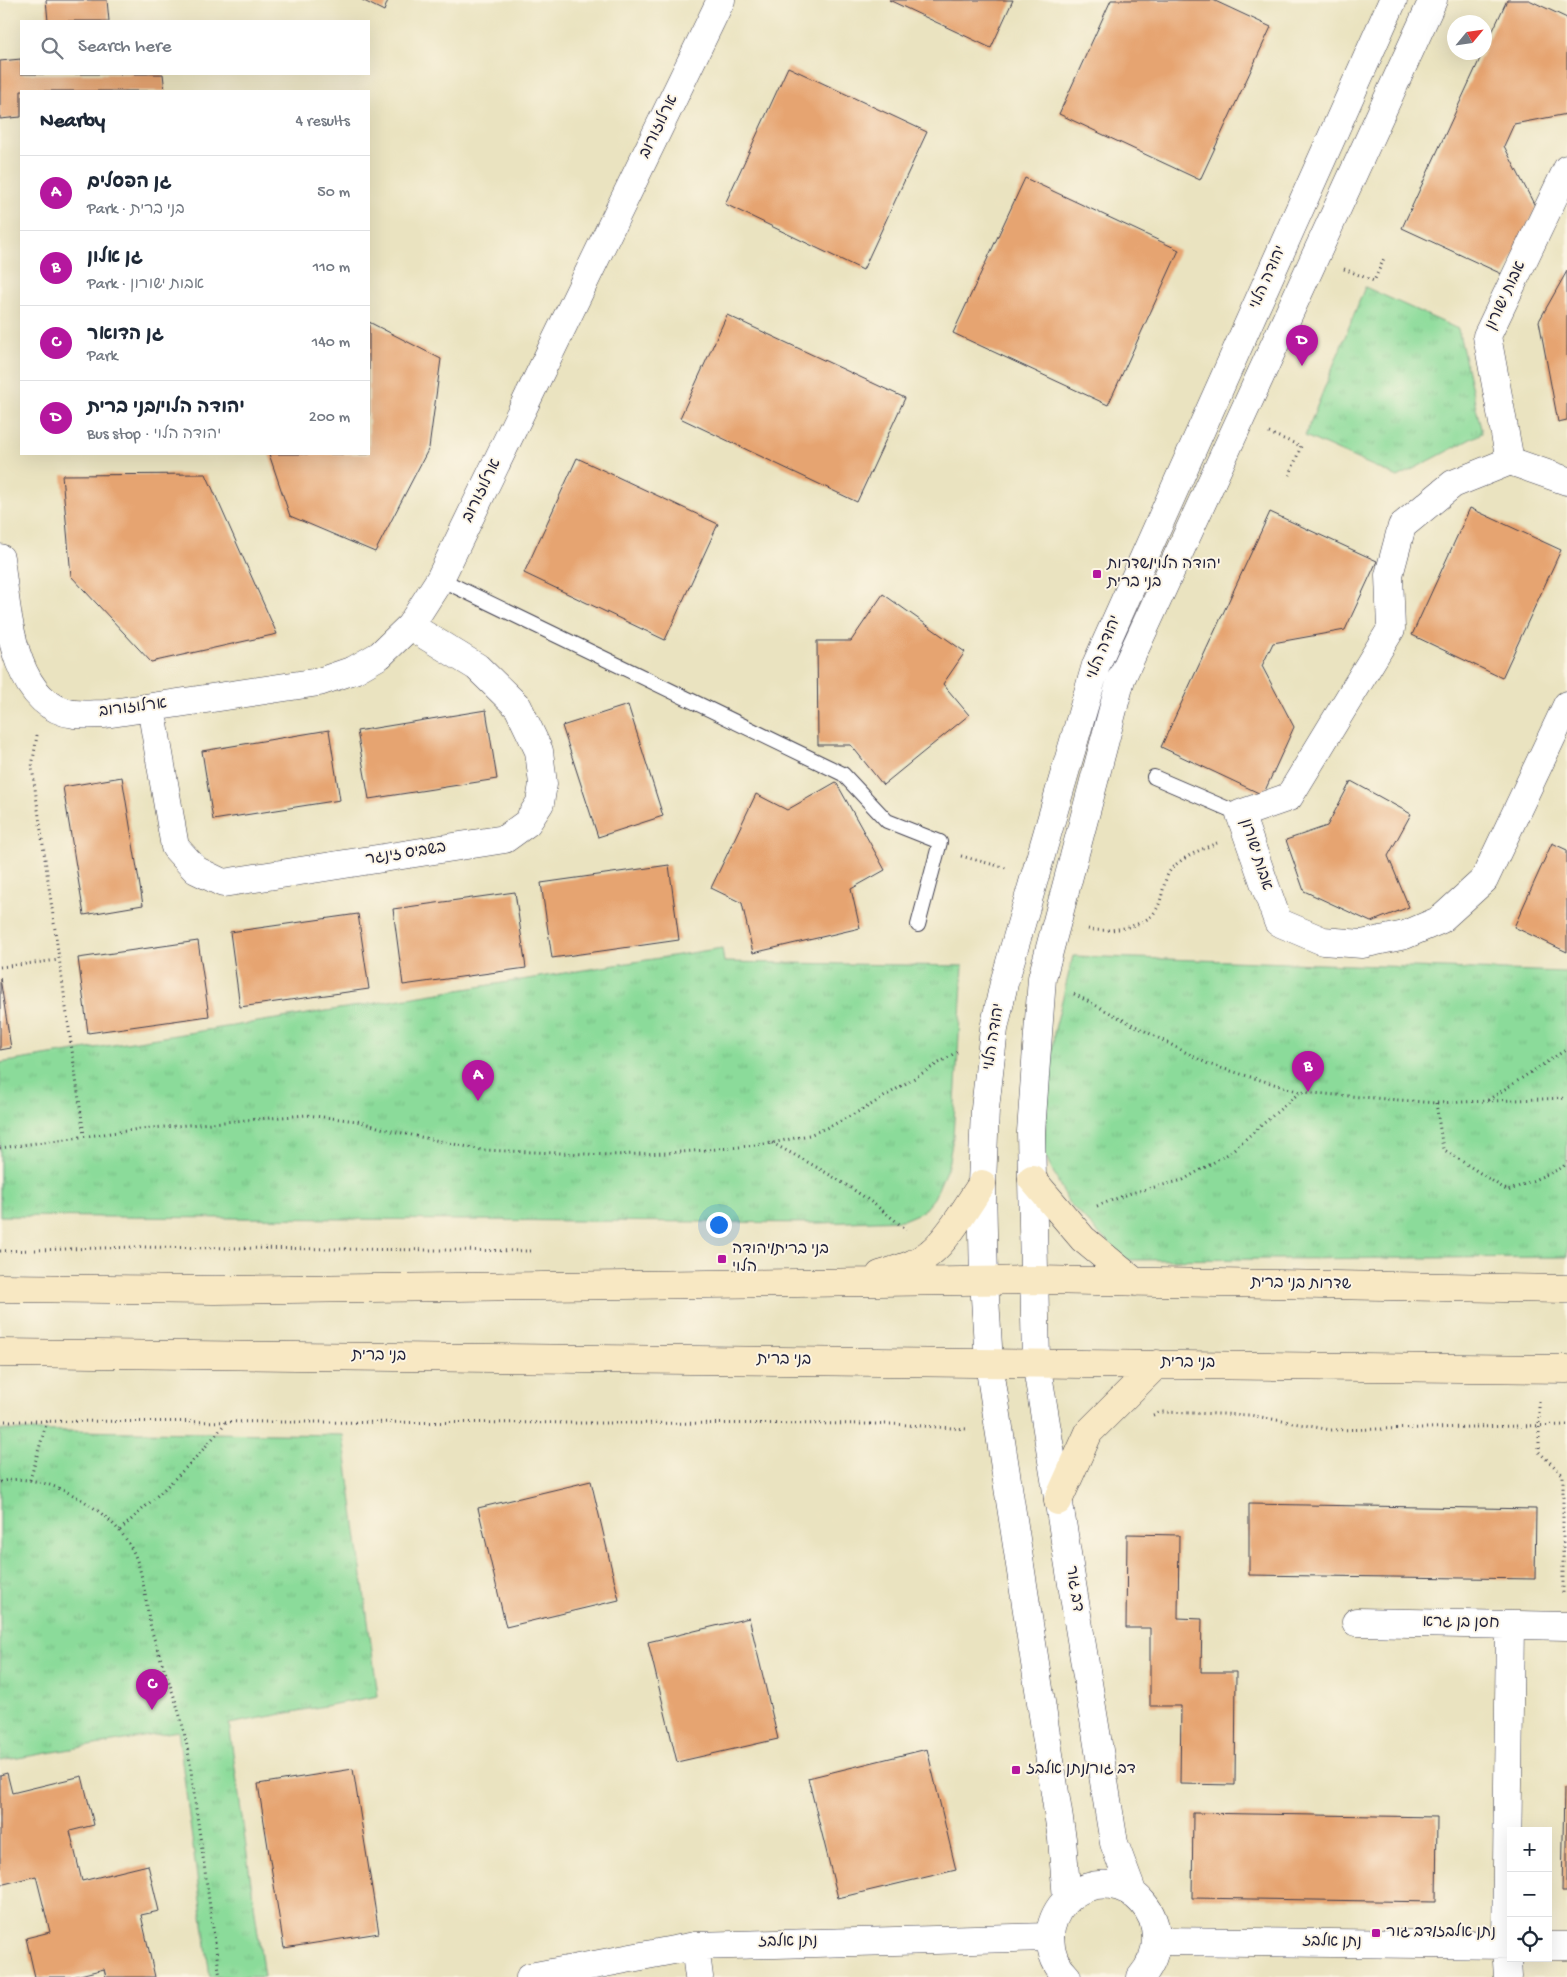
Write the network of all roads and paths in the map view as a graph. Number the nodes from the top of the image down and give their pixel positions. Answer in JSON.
{"nodes":[{"id":1,"x":721,"y":0,"type":"edge"},
{"id":2,"x":1393,"y":0,"type":"edge"},
{"id":3,"x":1434,"y":0,"type":"edge"},
{"id":4,"x":1567,"y":169,"type":"edge"},
{"id":5,"x":1385,"y":256,"type":"dead end"},
{"id":6,"x":1315,"y":257,"type":"junction"},
{"id":7,"x":1240,"y":421,"type":"junction"},
{"id":8,"x":1510,"y":461,"type":"junction"},
{"id":9,"x":1289,"y":477,"type":"dead end"},
{"id":10,"x":1567,"y":481,"type":"edge"},
{"id":11,"x":0,"y":558,"type":"edge"},
{"id":12,"x":440,"y":579,"type":"junction"},
{"id":13,"x":410,"y":626,"type":"junction"},
{"id":14,"x":42,"y":697,"type":"junction"},
{"id":15,"x":1567,"y":705,"type":"edge"},
{"id":16,"x":150,"y":707,"type":"junction"},
{"id":17,"x":1154,"y":777,"type":"dead end"},
{"id":18,"x":1243,"y":823,"type":"junction"},
{"id":19,"x":975,"y":860,"type":"dead end"},
{"id":20,"x":987,"y":863,"type":"dead end"},
{"id":21,"x":1056,"y":922,"type":"junction"},
{"id":22,"x":918,"y":925,"type":"dead end"},
{"id":23,"x":59,"y":960,"type":"junction"},
{"id":24,"x":0,"y":967,"type":"edge"},
{"id":25,"x":1042,"y":978,"type":"junction"},
{"id":26,"x":994,"y":1029,"type":"junction"},
{"id":27,"x":1567,"y":1049,"type":"edge"},
{"id":28,"x":1300,"y":1092,"type":"junction"},
{"id":29,"x":1567,"y":1098,"type":"edge"},
{"id":30,"x":1488,"y":1100,"type":"junction"},
{"id":31,"x":1436,"y":1102,"type":"junction"},
{"id":32,"x":84,"y":1135,"type":"junction"},
{"id":33,"x":772,"y":1143,"type":"junction"},
{"id":34,"x":0,"y":1148,"type":"edge"},
{"id":35,"x":1567,"y":1162,"type":"edge"},
{"id":36,"x":1032,"y":1179,"type":"junction"},
{"id":37,"x":982,"y":1184,"type":"junction"},
{"id":38,"x":1069,"y":1225,"type":"junction"},
{"id":39,"x":0,"y":1251,"type":"edge"},
{"id":40,"x":538,"y":1251,"type":"dead end"},
{"id":41,"x":931,"y":1253,"type":"junction"},
{"id":42,"x":1035,"y":1280,"type":"junction"},
{"id":43,"x":984,"y":1281,"type":"junction"},
{"id":44,"x":1135,"y":1282,"type":"junction"},
{"id":45,"x":858,"y":1283,"type":"junction"},
{"id":46,"x":0,"y":1288,"type":"edge"},
{"id":47,"x":1567,"y":1289,"type":"edge"},
{"id":48,"x":0,"y":1353,"type":"edge"},
{"id":49,"x":1036,"y":1362,"type":"junction"},
{"id":50,"x":989,"y":1364,"type":"junction"},
{"id":51,"x":1157,"y":1364,"type":"junction"},
{"id":52,"x":1567,"y":1369,"type":"edge"},
{"id":53,"x":1153,"y":1415,"type":"dead end"},
{"id":54,"x":0,"y":1421,"type":"edge"},
{"id":55,"x":47,"y":1421,"type":"junction"},
{"id":56,"x":227,"y":1422,"type":"junction"},
{"id":57,"x":1567,"y":1425,"type":"edge"},
{"id":58,"x":1538,"y":1426,"type":"junction"},
{"id":59,"x":1000,"y":1432,"type":"junction"},
{"id":60,"x":30,"y":1480,"type":"junction"},
{"id":61,"x":0,"y":1482,"type":"edge"},
{"id":62,"x":1058,"y":1501,"type":"junction"},
{"id":63,"x":120,"y":1530,"type":"junction"},
{"id":64,"x":1356,"y":1622,"type":"dead end"},
{"id":65,"x":1510,"y":1624,"type":"junction"},
{"id":66,"x":1565,"y":1626,"type":"edge"},
{"id":67,"x":1133,"y":1894,"type":"junction"},
{"id":68,"x":1068,"y":1899,"type":"junction"},
{"id":69,"x":1508,"y":1917,"type":"edge"},
{"id":70,"x":1050,"y":1937,"type":"junction"},
{"id":71,"x":1157,"y":1941,"type":"junction"},
{"id":72,"x":1507,"y":1945,"type":"edge"},
{"id":73,"x":695,"y":1946,"type":"junction"},
{"id":74,"x":1552,"y":1946,"type":"edge"},
{"id":75,"x":1567,"y":1946,"type":"edge"},
{"id":76,"x":1508,"y":1962,"type":"edge"},
{"id":77,"x":220,"y":1977,"type":"edge"},
{"id":78,"x":530,"y":1977,"type":"edge"},
{"id":79,"x":699,"y":1977,"type":"edge"},
{"id":80,"x":1067,"y":1977,"type":"edge"},
{"id":81,"x":1142,"y":1977,"type":"edge"},
{"id":82,"x":1508,"y":1977,"type":"edge"}],
"edges":[{"from":1,"to":12,"type":"street","name":"ארלוזורוב"},
{"from":2,"to":26,"type":"street","name":"יהודה הלוי"},
{"from":3,"to":6,"type":"street","name":"יהודה הלוי"},
{"from":4,"to":8,"type":"street","name":"אבות ישורון"},
{"from":5,"to":6,"type":"path"},
{"from":6,"to":7,"type":"street","name":"יהודה הלוי"},
{"from":7,"to":9,"type":"path"},
{"from":7,"to":21,"type":"street","name":"יהודה הלוי"},
{"from":8,"to":10,"type":"street"},
{"from":8,"to":18,"type":"street","name":"אבות ישורון"},
{"from":11,"to":14,"type":"street","name":"ארלוזורוב"},
{"from":12,"to":13,"type":"street","name":"ארלוזורוב"},
{"from":12,"to":22,"type":"lane"},
{"from":13,"to":16,"type":"street","name":"ארלוזורוב"},
{"from":13,"to":16,"type":"street","name":"בשביס זינגר"},
{"from":14,"to":16,"type":"street","name":"ארלוזורוב"},
{"from":14,"to":23,"type":"path"},
{"from":15,"to":18,"type":"street","name":"אבות ישורון"},
{"from":17,"to":18,"type":"lane"},
{"from":18,"to":21,"type":"path"},
{"from":19,"to":20,"type":"path"},
{"from":21,"to":25,"type":"street","name":"יהודה הלוי"},
{"from":23,"to":24,"type":"path"},
{"from":23,"to":32,"type":"path"},
{"from":25,"to":28,"type":"path"},
{"from":25,"to":36,"type":"street","name":"יהודה הלוי"},
{"from":26,"to":33,"type":"path"},
{"from":26,"to":37,"type":"street","name":"יהודה הלוי"},
{"from":27,"to":30,"type":"path"},
{"from":28,"to":31,"type":"path"},
{"from":28,"to":38,"type":"path"},
{"from":29,"to":30,"type":"path"},
{"from":30,"to":31,"type":"path"},
{"from":31,"to":35,"type":"path"},
{"from":32,"to":33,"type":"path"},
{"from":32,"to":34,"type":"path"},
{"from":33,"to":41,"type":"path"},
{"from":36,"to":38,"type":"main road"},
{"from":36,"to":42,"type":"street","name":"יהודה הלוי"},
{"from":37,"to":41,"type":"main road"},
{"from":37,"to":43,"type":"street","name":"יהודה הלוי"},
{"from":38,"to":44,"type":"main road"},
{"from":39,"to":40,"type":"path"},
{"from":41,"to":45,"type":"main road"},
{"from":42,"to":43,"type":"main road"},
{"from":42,"to":44,"type":"main road","name":"שדרות בני ברית"},
{"from":42,"to":49,"type":"street","name":"דב גור"},
{"from":43,"to":45,"type":"main road"},
{"from":43,"to":50,"type":"street"},
{"from":44,"to":47,"type":"main road","name":"שדרות בני ברית"},
{"from":45,"to":46,"type":"main road"},
{"from":48,"to":50,"type":"main road","name":"בני ברית"},
{"from":49,"to":50,"type":"main road","name":"בני ברית"},
{"from":49,"to":51,"type":"main road","name":"בני ברית"},
{"from":49,"to":62,"type":"street","name":"דב גור"},
{"from":50,"to":59,"type":"street"},
{"from":51,"to":52,"type":"main road","name":"בני ברית"},
{"from":51,"to":62,"type":"main road"},
{"from":53,"to":58,"type":"path"},
{"from":54,"to":55,"type":"path"},
{"from":55,"to":56,"type":"path"},
{"from":55,"to":60,"type":"path"},
{"from":56,"to":59,"type":"path"},
{"from":56,"to":63,"type":"path"},
{"from":57,"to":58,"type":"path"},
{"from":58,"to":66,"type":"path"},
{"from":59,"to":68,"type":"street"},
{"from":60,"to":61,"type":"path"},
{"from":60,"to":63,"type":"path"},
{"from":62,"to":67,"type":"street","name":"דב גור"},
{"from":63,"to":77,"type":"path"},
{"from":64,"to":65,"type":"street","name":"חסן בן גרא"},
{"from":65,"to":66,"type":"street","name":"חסן בן גרא"},
{"from":65,"to":69,"type":"street"},
{"from":67,"to":68,"type":"street"},
{"from":67,"to":71,"type":"street"},
{"from":68,"to":70,"type":"street"},
{"from":70,"to":73,"type":"street","name":"נתן אלבז"},
{"from":70,"to":80,"type":"street"},
{"from":71,"to":72,"type":"street","name":"נתן אלבז"},
{"from":71,"to":81,"type":"street"},
{"from":73,"to":78,"type":"street","name":"נתן אלבז"},
{"from":73,"to":79,"type":"street"},
{"from":74,"to":75,"type":"street"},
{"from":76,"to":82,"type":"street"}]}
